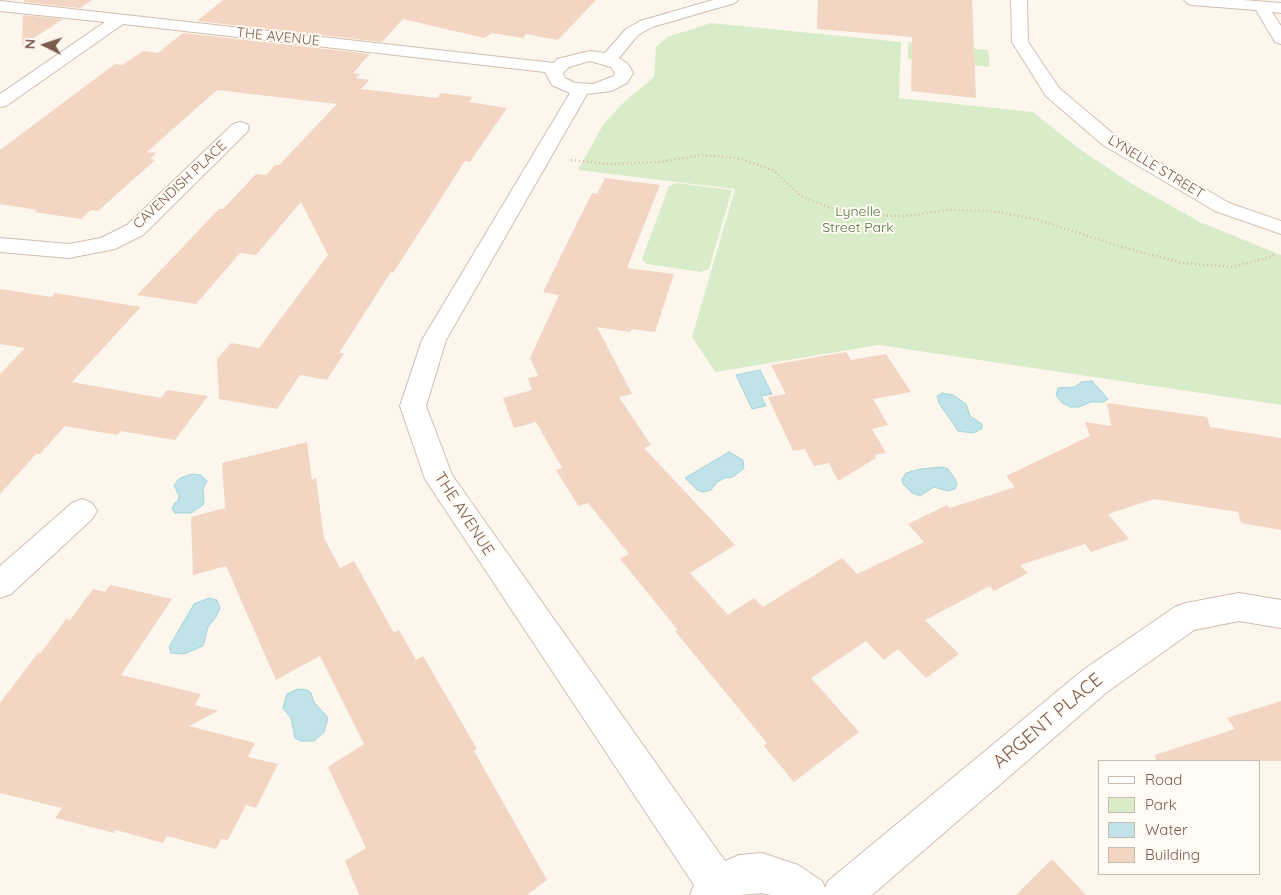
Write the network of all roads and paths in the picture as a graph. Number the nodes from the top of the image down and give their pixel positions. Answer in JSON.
{"nodes":[{"id":1,"x":730,"y":0,"type":"edge"},
{"id":2,"x":1018,"y":0,"type":"edge"},
{"id":3,"x":1192,"y":0,"type":"edge"},
{"id":4,"x":0,"y":6,"type":"edge"},
{"id":5,"x":1261,"y":6,"type":"junction"},
{"id":6,"x":1281,"y":8,"type":"edge"},
{"id":7,"x":119,"y":20,"type":"junction"},
{"id":8,"x":1281,"y":40,"type":"edge"},
{"id":9,"x":609,"y":59,"type":"junction"},
{"id":10,"x":556,"y":68,"type":"junction"},
{"id":11,"x":581,"y":89,"type":"junction"},
{"id":12,"x":0,"y":102,"type":"edge"},
{"id":13,"x":240,"y":128,"type":"dead end"},
{"id":14,"x":540,"y":157,"type":"junction"},
{"id":15,"x":1281,"y":228,"type":"edge"},
{"id":16,"x":0,"y":245,"type":"edge"},
{"id":17,"x":1281,"y":249,"type":"edge"},
{"id":18,"x":82,"y":511,"type":"dead end"},
{"id":19,"x":0,"y":585,"type":"edge"},
{"id":20,"x":1281,"y":614,"type":"edge"},
{"id":21,"x":714,"y":890,"type":"edge"},
{"id":22,"x":808,"y":895,"type":"edge"},
{"id":23,"x":842,"y":895,"type":"edge"}],
"edges":[{"from":1,"to":9,"type":"street"},
{"from":2,"to":15,"type":"street","name":"LYNELLE STREET"},
{"from":3,"to":5,"type":"street"},
{"from":4,"to":7,"type":"street","name":"THE AVENUE"},
{"from":5,"to":6,"type":"street"},
{"from":5,"to":8,"type":"street"},
{"from":7,"to":10,"type":"street","name":"THE AVENUE"},
{"from":7,"to":12,"type":"street"},
{"from":9,"to":10,"type":"street"},
{"from":9,"to":11,"type":"street"},
{"from":10,"to":11,"type":"street"},
{"from":11,"to":14,"type":"street","name":"THE AVENUE"},
{"from":13,"to":16,"type":"street","name":"CAVENDISH PLACE"},
{"from":14,"to":17,"type":"path"},
{"from":14,"to":21,"type":"street","name":"THE AVENUE"},
{"from":18,"to":19,"type":"street"},
{"from":20,"to":23,"type":"street","name":"ARGENT PLACE"},
{"from":21,"to":22,"type":"street"}]}
